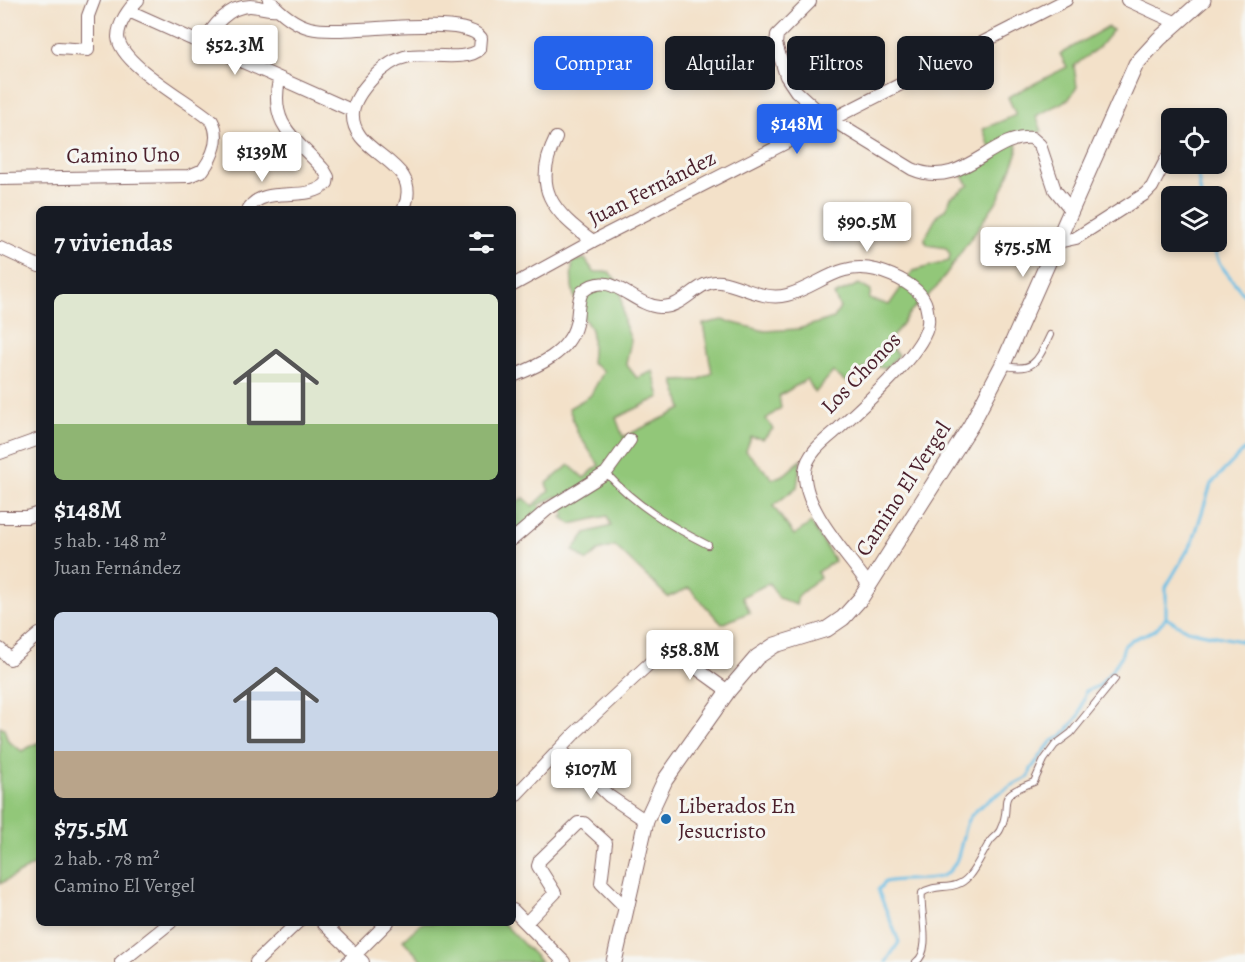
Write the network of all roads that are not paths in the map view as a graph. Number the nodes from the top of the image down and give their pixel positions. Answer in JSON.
{"nodes":[{"id":1,"x":94,"y":0,"type":"edge"},
{"id":2,"x":138,"y":0,"type":"edge"},
{"id":3,"x":1066,"y":0,"type":"edge"},
{"id":4,"x":1127,"y":0,"type":"edge"},
{"id":5,"x":1203,"y":0,"type":"edge"},
{"id":6,"x":810,"y":2,"type":"dead end"},
{"id":7,"x":273,"y":4,"type":"edge"},
{"id":8,"x":129,"y":10,"type":"junction"},
{"id":9,"x":1177,"y":23,"type":"junction"},
{"id":10,"x":204,"y":44,"type":"junction"},
{"id":11,"x":58,"y":48,"type":"dead end"},
{"id":12,"x":279,"y":80,"type":"junction"},
{"id":13,"x":353,"y":111,"type":"junction"},
{"id":14,"x":835,"y":119,"type":"junction"},
{"id":15,"x":556,"y":138,"type":"dead end"},
{"id":16,"x":1161,"y":169,"type":"edge"},
{"id":17,"x":0,"y":179,"type":"edge"},
{"id":18,"x":252,"y":206,"type":"edge"},
{"id":19,"x":405,"y":206,"type":"edge"},
{"id":20,"x":1072,"y":211,"type":"junction"},
{"id":21,"x":593,"y":241,"type":"junction"},
{"id":22,"x":1058,"y":242,"type":"junction"},
{"id":23,"x":0,"y":248,"type":"edge"},
{"id":24,"x":36,"y":265,"type":"edge"},
{"id":25,"x":516,"y":283,"type":"edge"},
{"id":26,"x":1050,"y":335,"type":"dead end"},
{"id":27,"x":1003,"y":364,"type":"junction"},
{"id":28,"x":516,"y":375,"type":"edge"},
{"id":29,"x":36,"y":440,"type":"edge"},
{"id":30,"x":630,"y":440,"type":"dead end"},
{"id":31,"x":0,"y":453,"type":"edge"},
{"id":32,"x":606,"y":473,"type":"junction"},
{"id":33,"x":36,"y":514,"type":"edge"},
{"id":34,"x":0,"y":516,"type":"edge"},
{"id":35,"x":516,"y":536,"type":"edge"},
{"id":36,"x":708,"y":545,"type":"dead end"},
{"id":37,"x":868,"y":584,"type":"junction"},
{"id":38,"x":36,"y":637,"type":"edge"},
{"id":39,"x":0,"y":649,"type":"edge"},
{"id":40,"x":1115,"y":679,"type":"dead end"},
{"id":41,"x":728,"y":691,"type":"junction"},
{"id":42,"x":561,"y":750,"type":"junction"},
{"id":43,"x":516,"y":795,"type":"edge"},
{"id":44,"x":646,"y":821,"type":"junction"},
{"id":45,"x":626,"y":907,"type":"junction"},
{"id":46,"x":516,"y":913,"type":"edge"},
{"id":47,"x":525,"y":923,"type":"junction"},
{"id":48,"x":166,"y":926,"type":"edge"},
{"id":49,"x":294,"y":926,"type":"edge"},
{"id":50,"x":326,"y":926,"type":"edge"},
{"id":51,"x":385,"y":926,"type":"edge"},
{"id":52,"x":356,"y":959,"type":"edge"},
{"id":53,"x":121,"y":962,"type":"edge"},
{"id":54,"x":256,"y":962,"type":"edge"},
{"id":55,"x":564,"y":962,"type":"edge"},
{"id":56,"x":614,"y":962,"type":"edge"},
{"id":57,"x":916,"y":962,"type":"edge"}],
"edges":[{"from":1,"to":11,"type":"street"},
{"from":2,"to":8,"type":"street","name":"Camino Uno"},
{"from":3,"to":14,"type":"street","name":"Juan Fernández"},
{"from":4,"to":9,"type":"street"},
{"from":5,"to":9,"type":"street","name":"Camino El Vergel"},
{"from":6,"to":14,"type":"street"},
{"from":7,"to":10,"type":"street"},
{"from":7,"to":13,"type":"street"},
{"from":8,"to":10,"type":"street"},
{"from":8,"to":17,"type":"street","name":"Camino Uno"},
{"from":9,"to":20,"type":"street","name":"Camino El Vergel"},
{"from":10,"to":12,"type":"street"},
{"from":12,"to":13,"type":"street"},
{"from":12,"to":18,"type":"street"},
{"from":13,"to":19,"type":"street"},
{"from":14,"to":20,"type":"street"},
{"from":14,"to":21,"type":"street","name":"Juan Fernández"},
{"from":15,"to":21,"type":"street"},
{"from":16,"to":22,"type":"street"},
{"from":20,"to":22,"type":"street","name":"Camino El Vergel"},
{"from":21,"to":25,"type":"street","name":"Juan Fernández"},
{"from":22,"to":27,"type":"street","name":"Camino El Vergel"},
{"from":23,"to":24,"type":"street"},
{"from":26,"to":27,"type":"lane"},
{"from":27,"to":37,"type":"street","name":"Camino El Vergel"},
{"from":28,"to":37,"type":"street","name":"Los Chonos"},
{"from":29,"to":31,"type":"street"},
{"from":30,"to":32,"type":"street"},
{"from":32,"to":35,"type":"street"},
{"from":32,"to":36,"type":"lane"},
{"from":33,"to":34,"type":"street"},
{"from":37,"to":41,"type":"street","name":"Camino El Vergel"},
{"from":38,"to":39,"type":"street"},
{"from":40,"to":57,"type":"lane"},
{"from":41,"to":42,"type":"street"},
{"from":41,"to":44,"type":"street","name":"Camino El Vergel"},
{"from":42,"to":43,"type":"street"},
{"from":42,"to":44,"type":"street"},
{"from":44,"to":45,"type":"street","name":"Camino El Vergel"},
{"from":45,"to":47,"type":"street"},
{"from":45,"to":56,"type":"street","name":"Camino El Vergel"},
{"from":46,"to":47,"type":"street"},
{"from":47,"to":55,"type":"street"},
{"from":48,"to":53,"type":"street"},
{"from":49,"to":54,"type":"street"},
{"from":50,"to":52,"type":"street"},
{"from":51,"to":52,"type":"street"}]}
